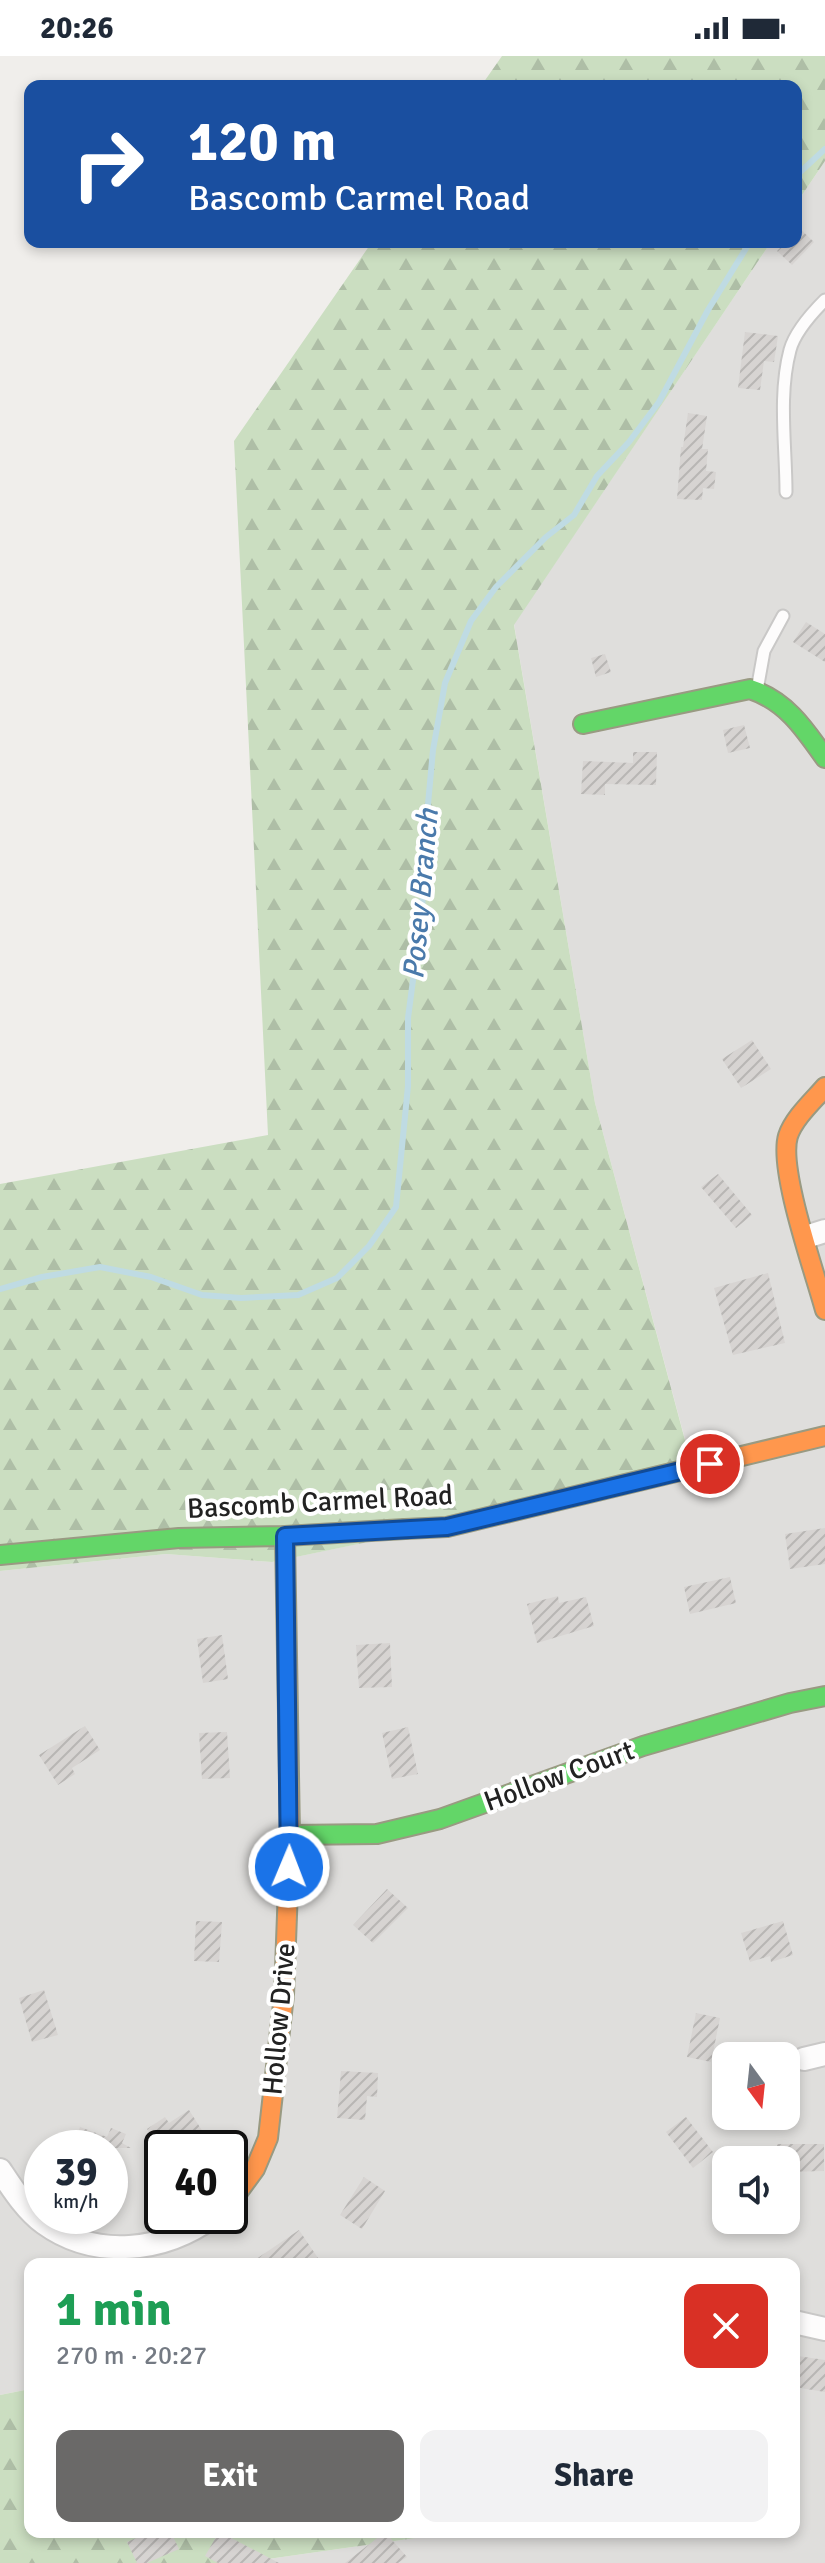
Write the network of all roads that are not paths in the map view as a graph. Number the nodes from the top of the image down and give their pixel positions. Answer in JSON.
{"nodes":[{"id":1,"x":825,"y":300,"type":"edge"},
{"id":2,"x":786,"y":492,"type":"dead end"},
{"id":3,"x":783,"y":616,"type":"dead end"},
{"id":4,"x":757,"y":690,"type":"junction"},
{"id":5,"x":583,"y":724,"type":"dead end"},
{"id":6,"x":825,"y":758,"type":"edge"},
{"id":7,"x":825,"y":1087,"type":"edge"},
{"id":8,"x":815,"y":1234,"type":"edge"},
{"id":9,"x":825,"y":1310,"type":"edge"},
{"id":10,"x":825,"y":1436,"type":"edge"},
{"id":11,"x":285,"y":1536,"type":"junction"},
{"id":12,"x":0,"y":1555,"type":"edge"},
{"id":13,"x":825,"y":1696,"type":"edge"},
{"id":14,"x":290,"y":1835,"type":"junction"},
{"id":15,"x":0,"y":2170,"type":"edge"},
{"id":16,"x":248,"y":2179,"type":"edge"},
{"id":17,"x":181,"y":2234,"type":"edge"},
{"id":18,"x":800,"y":2323,"type":"edge"},
{"id":19,"x":825,"y":2329,"type":"edge"}],
"edges":[{"from":1,"to":2,"type":"lane"},
{"from":3,"to":4,"type":"lane"},
{"from":4,"to":5,"type":"street"},
{"from":4,"to":6,"type":"street"},
{"from":7,"to":8,"type":"street"},
{"from":8,"to":9,"type":"street"},
{"from":10,"to":11,"type":"street","name":"Bascomb Carmel Road"},
{"from":11,"to":12,"type":"street","name":"Bascomb Carmel Road"},
{"from":11,"to":14,"type":"street","name":"Hollow Drive"},
{"from":13,"to":14,"type":"street","name":"Hollow Court"},
{"from":14,"to":16,"type":"street","name":"Hollow Drive"},
{"from":15,"to":17,"type":"street"},
{"from":18,"to":19,"type":"street"}]}
